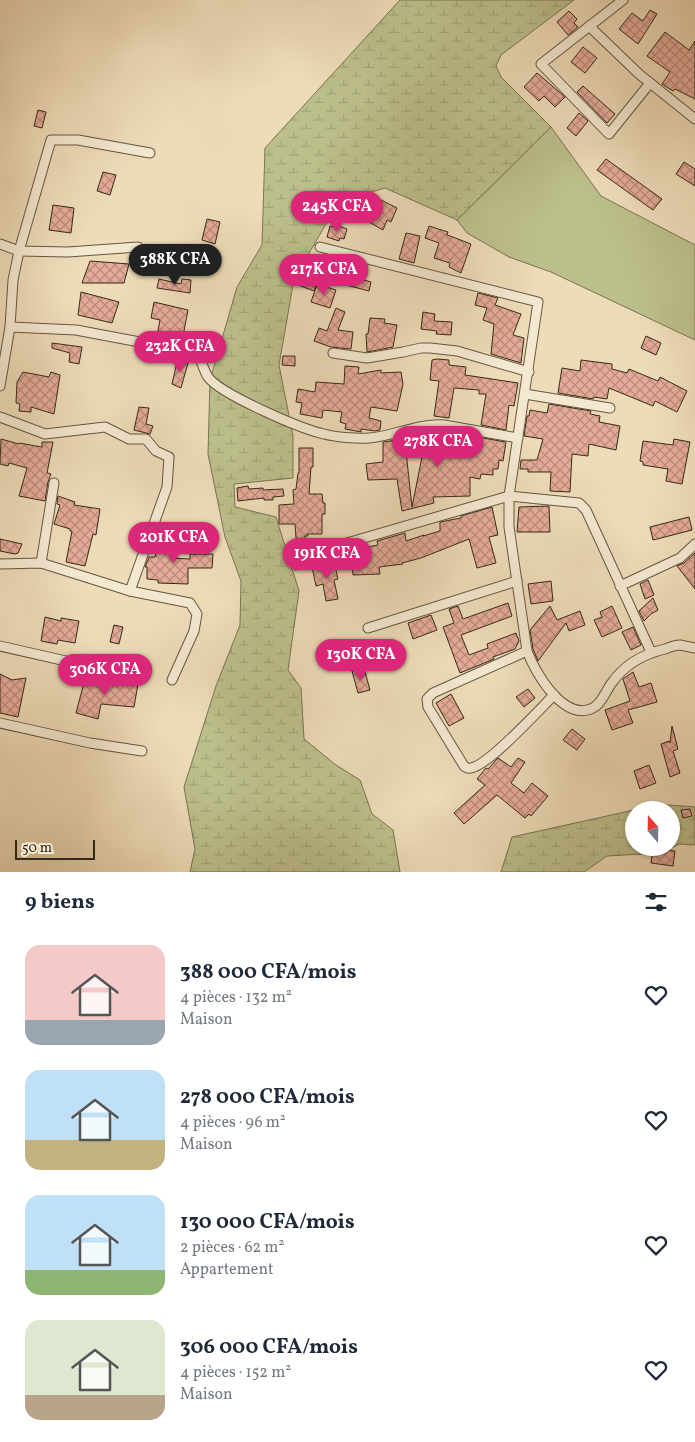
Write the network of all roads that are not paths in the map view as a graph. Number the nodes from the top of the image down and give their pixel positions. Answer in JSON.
{"nodes":[{"id":1,"x":622,"y":0,"type":"edge"},
{"id":2,"x":589,"y":26,"type":"junction"},
{"id":3,"x":650,"y":83,"type":"junction"},
{"id":4,"x":695,"y":118,"type":"edge"},
{"id":5,"x":150,"y":153,"type":"dead end"},
{"id":6,"x":0,"y":244,"type":"edge"},
{"id":7,"x":138,"y":247,"type":"dead end"},
{"id":8,"x":320,"y":247,"type":"dead end"},
{"id":9,"x":19,"y":251,"type":"junction"},
{"id":10,"x":10,"y":326,"type":"junction"},
{"id":11,"x":333,"y":353,"type":"dead end"},
{"id":12,"x":528,"y":372,"type":"junction"},
{"id":13,"x":0,"y":386,"type":"edge"},
{"id":14,"x":525,"y":394,"type":"junction"},
{"id":15,"x":610,"y":408,"type":"dead end"},
{"id":16,"x":0,"y":418,"type":"edge"},
{"id":17,"x":518,"y":438,"type":"junction"},
{"id":18,"x":54,"y":483,"type":"dead end"},
{"id":19,"x":509,"y":496,"type":"junction"},
{"id":20,"x":695,"y":544,"type":"edge"},
{"id":21,"x":340,"y":545,"type":"dead end"},
{"id":22,"x":0,"y":564,"type":"edge"},
{"id":23,"x":41,"y":564,"type":"junction"},
{"id":24,"x":517,"y":581,"type":"junction"},
{"id":25,"x":620,"y":586,"type":"junction"},
{"id":26,"x":130,"y":591,"type":"junction"},
{"id":27,"x":368,"y":628,"type":"dead end"},
{"id":28,"x":0,"y":646,"type":"edge"},
{"id":29,"x":695,"y":648,"type":"edge"},
{"id":30,"x":527,"y":651,"type":"junction"},
{"id":31,"x":650,"y":652,"type":"junction"},
{"id":32,"x":137,"y":674,"type":"dead end"},
{"id":33,"x":172,"y":680,"type":"dead end"},
{"id":34,"x":554,"y":695,"type":"junction"},
{"id":35,"x":0,"y":724,"type":"edge"},
{"id":36,"x":142,"y":750,"type":"dead end"}],
"edges":[{"from":1,"to":2,"type":"street"},
{"from":2,"to":3,"type":"street"},
{"from":2,"to":3,"type":"street"},
{"from":3,"to":4,"type":"street"},
{"from":5,"to":9,"type":"street"},
{"from":6,"to":9,"type":"street"},
{"from":7,"to":9,"type":"street"},
{"from":8,"to":12,"type":"street"},
{"from":9,"to":10,"type":"street"},
{"from":10,"to":13,"type":"street"},
{"from":10,"to":17,"type":"street"},
{"from":11,"to":12,"type":"street"},
{"from":12,"to":14,"type":"street"},
{"from":14,"to":15,"type":"street"},
{"from":14,"to":17,"type":"street"},
{"from":16,"to":26,"type":"street"},
{"from":17,"to":19,"type":"street"},
{"from":18,"to":23,"type":"street"},
{"from":19,"to":21,"type":"street"},
{"from":19,"to":24,"type":"street"},
{"from":19,"to":25,"type":"street"},
{"from":20,"to":25,"type":"street"},
{"from":22,"to":23,"type":"street"},
{"from":23,"to":26,"type":"street"},
{"from":24,"to":27,"type":"street"},
{"from":24,"to":30,"type":"street"},
{"from":25,"to":31,"type":"street"},
{"from":26,"to":33,"type":"street"},
{"from":28,"to":32,"type":"street"},
{"from":29,"to":31,"type":"street"},
{"from":30,"to":34,"type":"street"},
{"from":30,"to":34,"type":"street"},
{"from":31,"to":34,"type":"street"},
{"from":35,"to":36,"type":"street"}]}
